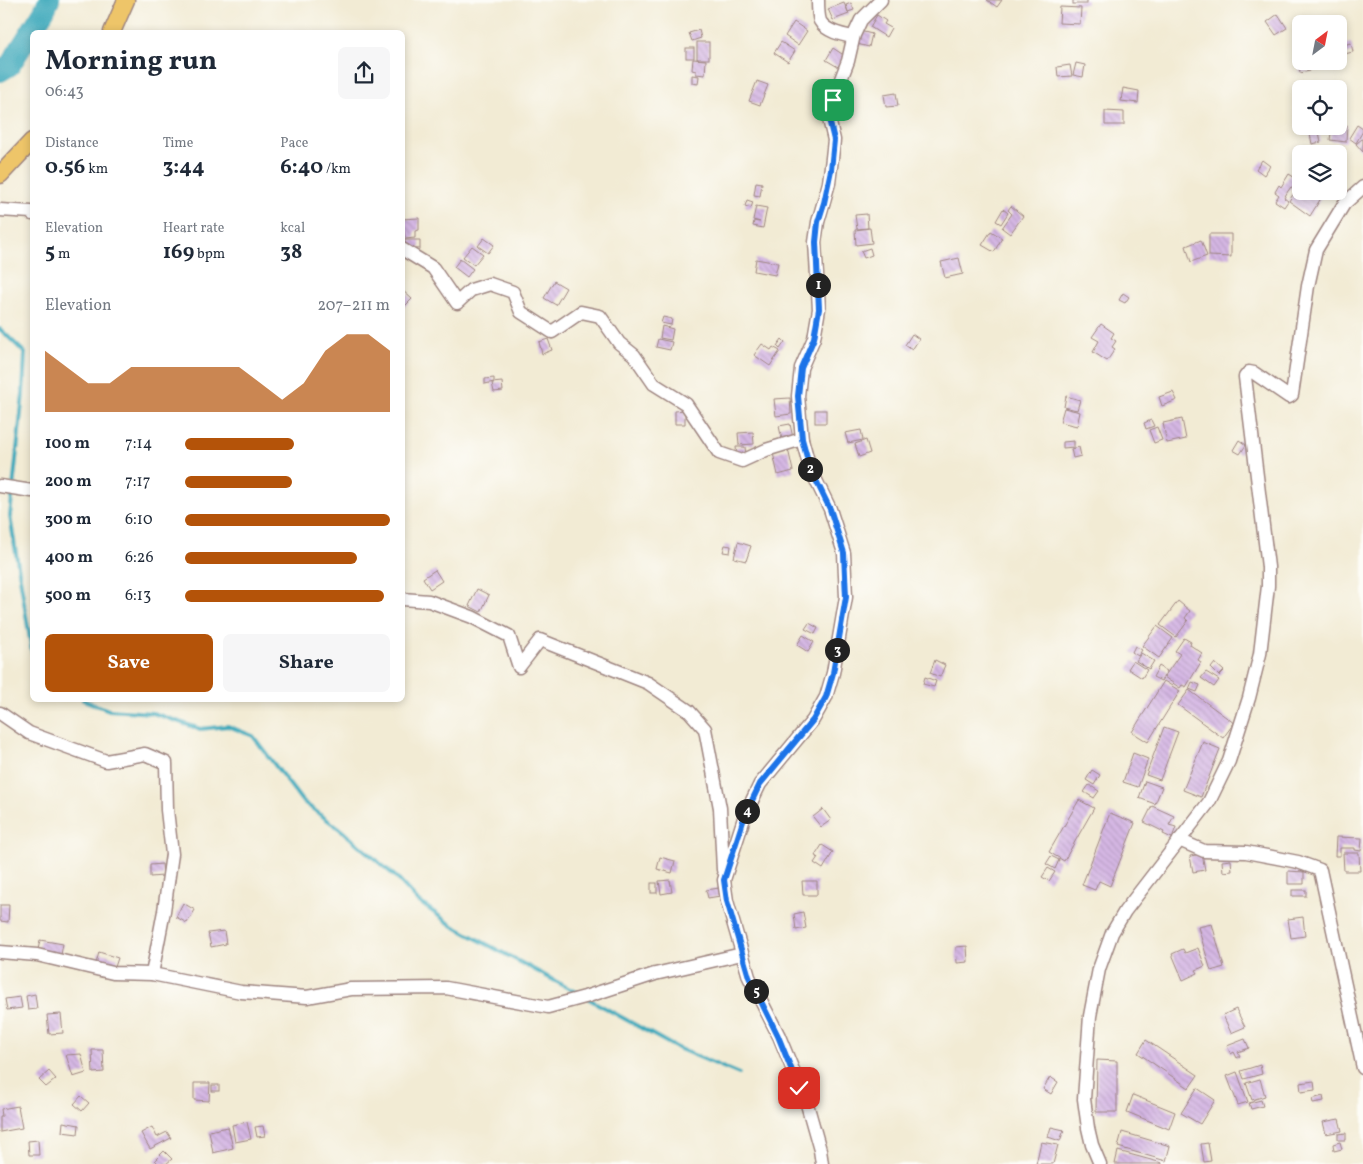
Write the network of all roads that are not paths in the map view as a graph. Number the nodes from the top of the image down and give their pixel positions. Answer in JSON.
{"nodes":[{"id":1,"x":126,"y":0,"type":"edge"},
{"id":2,"x":818,"y":0,"type":"edge"},
{"id":3,"x":881,"y":0,"type":"edge"},
{"id":4,"x":113,"y":30,"type":"edge"},
{"id":5,"x":853,"y":37,"type":"junction"},
{"id":6,"x":30,"y":143,"type":"edge"},
{"id":7,"x":0,"y":175,"type":"edge"},
{"id":8,"x":1363,"y":187,"type":"edge"},
{"id":9,"x":0,"y":210,"type":"edge"},
{"id":10,"x":30,"y":212,"type":"edge"},
{"id":11,"x":405,"y":251,"type":"edge"},
{"id":12,"x":802,"y":439,"type":"junction"},
{"id":13,"x":0,"y":486,"type":"edge"},
{"id":14,"x":30,"y":491,"type":"edge"},
{"id":15,"x":405,"y":598,"type":"edge"},
{"id":16,"x":0,"y":713,"type":"edge"},
{"id":17,"x":1179,"y":840,"type":"junction"},
{"id":18,"x":724,"y":880,"type":"junction"},
{"id":19,"x":0,"y":952,"type":"edge"},
{"id":20,"x":742,"y":954,"type":"junction"},
{"id":21,"x":152,"y":974,"type":"junction"},
{"id":22,"x":1363,"y":1068,"type":"edge"},
{"id":23,"x":822,"y":1164,"type":"edge"},
{"id":24,"x":1100,"y":1164,"type":"edge"}],
"edges":[{"from":1,"to":4,"type":"main road"},
{"from":2,"to":5,"type":"street"},
{"from":3,"to":5,"type":"street"},
{"from":5,"to":12,"type":"street"},
{"from":6,"to":7,"type":"main road"},
{"from":8,"to":17,"type":"street"},
{"from":9,"to":10,"type":"street"},
{"from":11,"to":12,"type":"street"},
{"from":12,"to":18,"type":"street"},
{"from":13,"to":14,"type":"street"},
{"from":15,"to":18,"type":"street"},
{"from":16,"to":21,"type":"street"},
{"from":17,"to":22,"type":"street"},
{"from":17,"to":24,"type":"street"},
{"from":18,"to":20,"type":"street"},
{"from":19,"to":21,"type":"street"},
{"from":20,"to":21,"type":"street"},
{"from":20,"to":23,"type":"street"}]}
